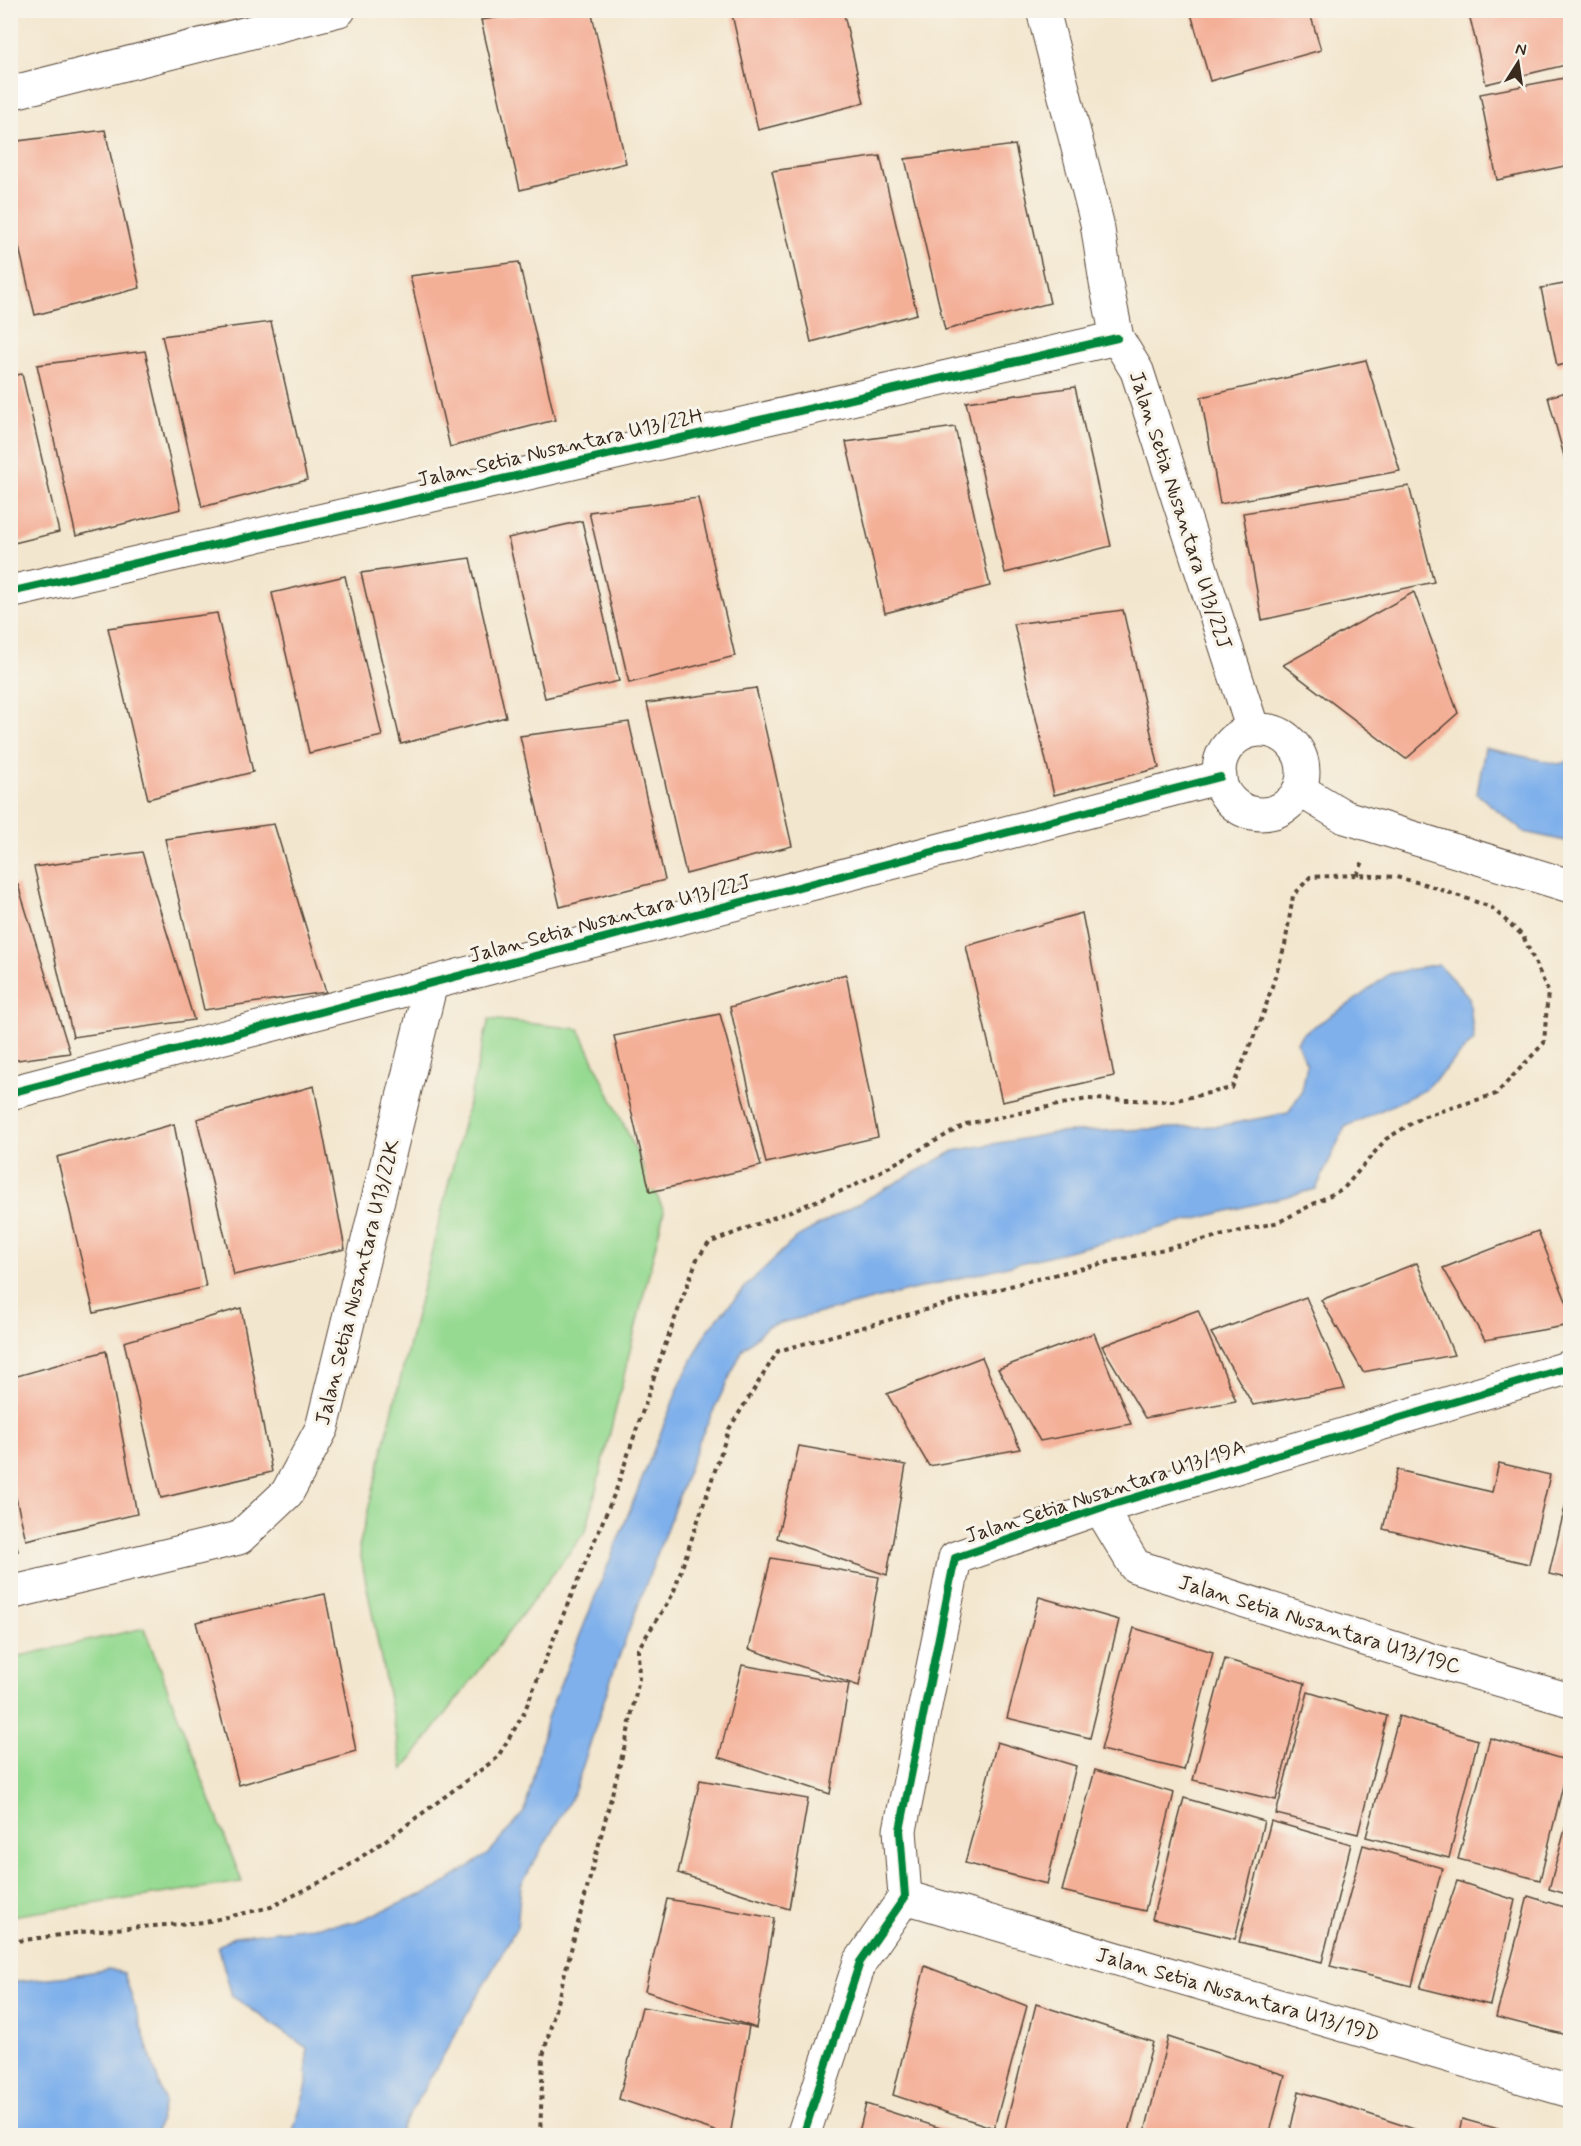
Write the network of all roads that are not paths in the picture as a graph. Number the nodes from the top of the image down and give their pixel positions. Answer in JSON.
{"nodes":[{"id":1,"x":339,"y":10,"type":"edge"},
{"id":2,"x":1043,"y":10,"type":"edge"},
{"id":3,"x":10,"y":93,"type":"edge"},
{"id":4,"x":1117,"y":338,"type":"junction"},
{"id":5,"x":10,"y":592,"type":"edge"},
{"id":6,"x":1253,"y":730,"type":"junction"},
{"id":7,"x":1220,"y":777,"type":"junction"},
{"id":8,"x":1300,"y":790,"type":"junction"},
{"id":9,"x":1570,"y":886,"type":"edge"},
{"id":10,"x":431,"y":983,"type":"junction"},
{"id":11,"x":10,"y":1094,"type":"edge"},
{"id":12,"x":1570,"y":1367,"type":"edge"},
{"id":13,"x":1100,"y":1508,"type":"junction"},
{"id":14,"x":10,"y":1593,"type":"edge"},
{"id":15,"x":1570,"y":1701,"type":"edge"},
{"id":16,"x":905,"y":1896,"type":"junction"},
{"id":17,"x":1570,"y":2091,"type":"edge"},
{"id":18,"x":803,"y":2136,"type":"edge"}],
"edges":[{"from":1,"to":3,"type":"street"},
{"from":2,"to":4,"type":"street","name":"Jalan Setia Nusantara U13/22J"},
{"from":4,"to":5,"type":"street","name":"Jalan Setia Nusantara U13/22H"},
{"from":4,"to":6,"type":"street","name":"Jalan Setia Nusantara U13/22J"},
{"from":6,"to":7,"type":"street"},
{"from":6,"to":8,"type":"street"},
{"from":7,"to":8,"type":"street"},
{"from":7,"to":10,"type":"street","name":"Jalan Setia Nusantara U13/22J"},
{"from":8,"to":9,"type":"street"},
{"from":10,"to":11,"type":"street","name":"Jalan Setia Nusantara U13/22J"},
{"from":10,"to":14,"type":"street","name":"Jalan Setia Nusantara U13/22K"},
{"from":12,"to":13,"type":"street","name":"Jalan Setia Nusantara U13/19A"},
{"from":13,"to":15,"type":"street","name":"Jalan Setia Nusantara U13/19C"},
{"from":13,"to":16,"type":"street","name":"Jalan Setia Nusantara U13/19A"},
{"from":16,"to":17,"type":"street","name":"Jalan Setia Nusantara U13/19D"},
{"from":16,"to":18,"type":"street"}]}
